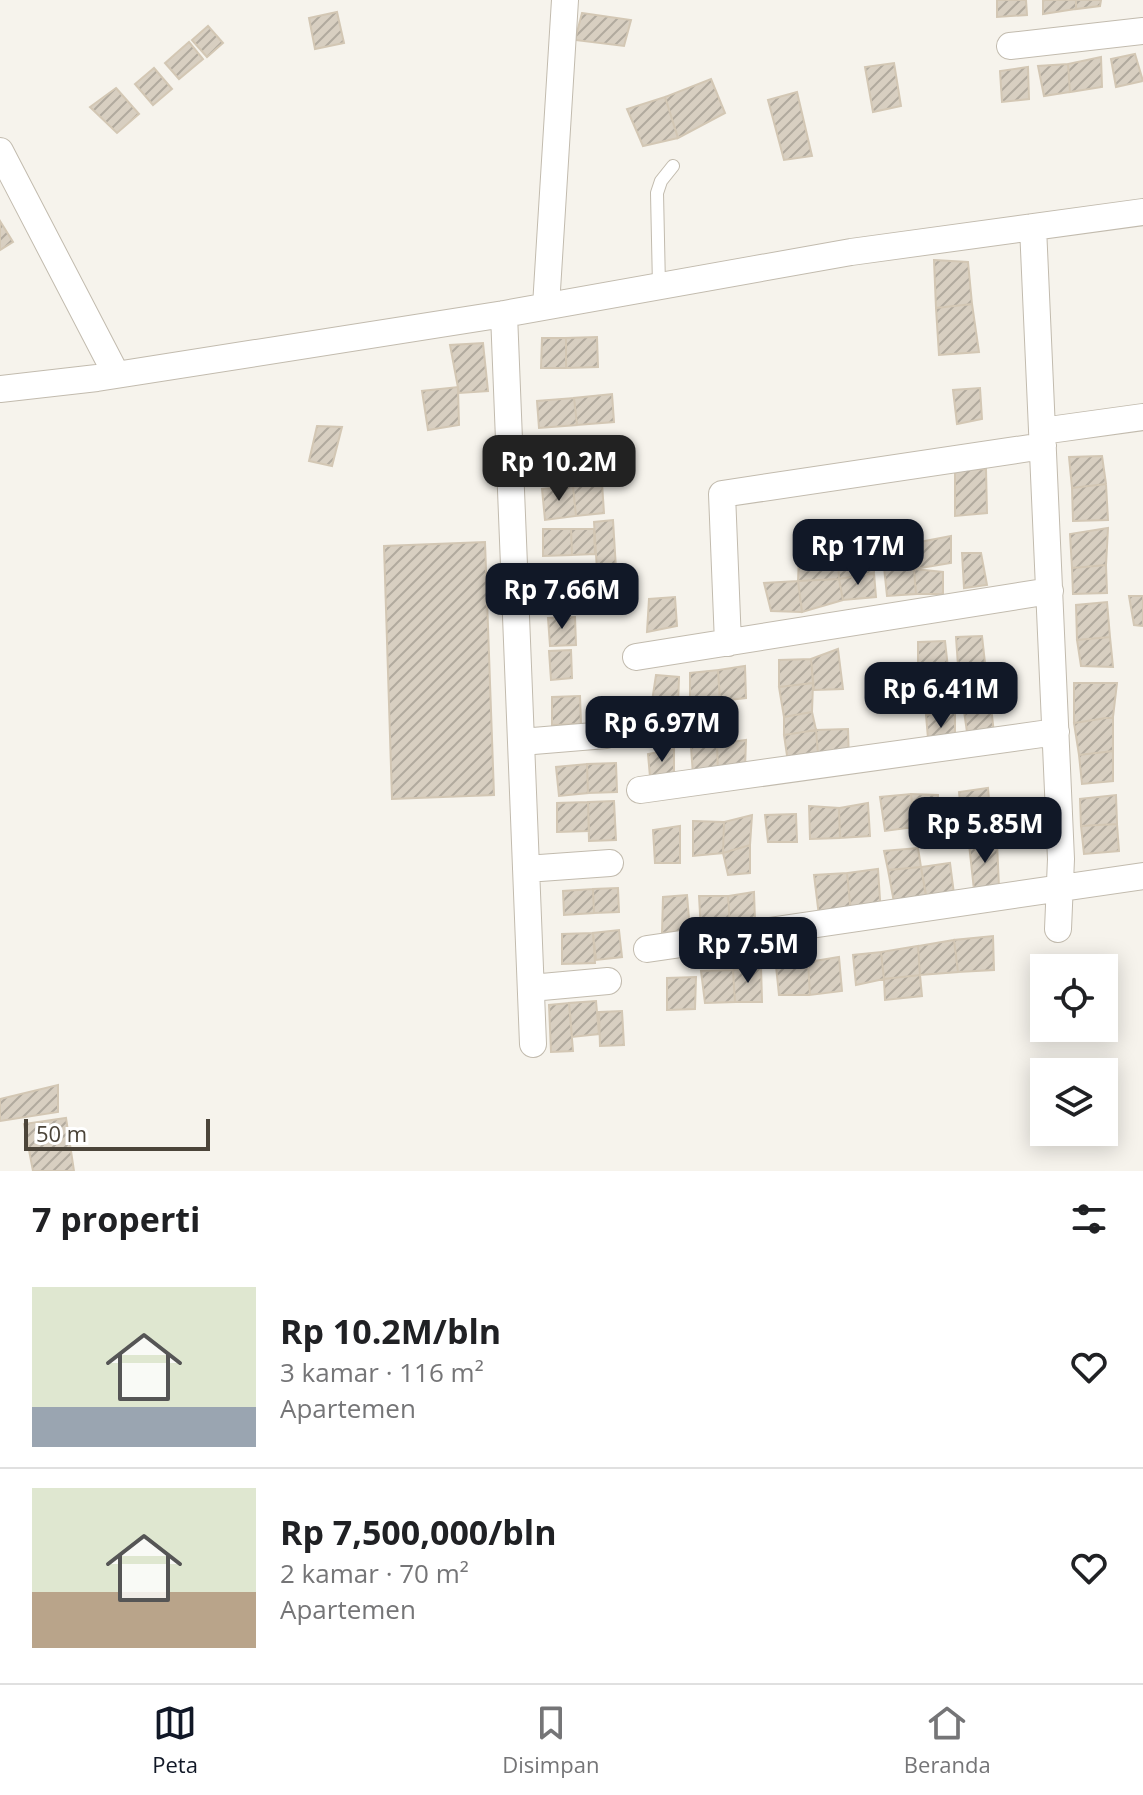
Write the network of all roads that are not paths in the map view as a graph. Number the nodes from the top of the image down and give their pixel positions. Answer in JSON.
{"nodes":[{"id":1,"x":565,"y":0,"type":"edge"},
{"id":2,"x":1143,"y":31,"type":"edge"},
{"id":3,"x":1010,"y":46,"type":"dead end"},
{"id":4,"x":3,"y":163,"type":"edge"},
{"id":5,"x":673,"y":166,"type":"dead end"},
{"id":6,"x":1143,"y":212,"type":"edge"},
{"id":7,"x":1033,"y":227,"type":"junction"},
{"id":8,"x":659,"y":286,"type":"junction"},
{"id":9,"x":546,"y":306,"type":"junction"},
{"id":10,"x":504,"y":314,"type":"junction"},
{"id":11,"x":116,"y":374,"type":"junction"},
{"id":12,"x":0,"y":389,"type":"edge"},
{"id":13,"x":1143,"y":417,"type":"edge"},
{"id":14,"x":1042,"y":439,"type":"junction"},
{"id":15,"x":1050,"y":591,"type":"junction"},
{"id":16,"x":728,"y":643,"type":"junction"},
{"id":17,"x":636,"y":657,"type":"dead end"},
{"id":18,"x":1056,"y":732,"type":"junction"},
{"id":19,"x":606,"y":735,"type":"dead end"},
{"id":20,"x":521,"y":742,"type":"junction"},
{"id":21,"x":640,"y":790,"type":"dead end"},
{"id":22,"x":610,"y":863,"type":"dead end"},
{"id":23,"x":526,"y":869,"type":"junction"},
{"id":24,"x":1143,"y":876,"type":"edge"},
{"id":25,"x":1061,"y":889,"type":"junction"},
{"id":26,"x":1058,"y":929,"type":"dead end"},
{"id":27,"x":647,"y":949,"type":"dead end"},
{"id":28,"x":608,"y":981,"type":"dead end"},
{"id":29,"x":531,"y":988,"type":"junction"},
{"id":30,"x":533,"y":1044,"type":"dead end"}],
"edges":[{"from":1,"to":9,"type":"street"},
{"from":2,"to":3,"type":"street"},
{"from":4,"to":11,"type":"street"},
{"from":5,"to":8,"type":"lane"},
{"from":6,"to":7,"type":"street"},
{"from":7,"to":8,"type":"street"},
{"from":7,"to":14,"type":"street"},
{"from":8,"to":9,"type":"street"},
{"from":9,"to":10,"type":"street"},
{"from":10,"to":11,"type":"street"},
{"from":10,"to":20,"type":"street"},
{"from":11,"to":12,"type":"street"},
{"from":13,"to":14,"type":"street"},
{"from":14,"to":15,"type":"street"},
{"from":14,"to":16,"type":"street"},
{"from":15,"to":16,"type":"street"},
{"from":15,"to":18,"type":"street"},
{"from":16,"to":17,"type":"street"},
{"from":18,"to":21,"type":"street"},
{"from":18,"to":25,"type":"street"},
{"from":19,"to":20,"type":"street"},
{"from":20,"to":23,"type":"street"},
{"from":22,"to":23,"type":"street"},
{"from":23,"to":29,"type":"street"},
{"from":24,"to":25,"type":"street"},
{"from":25,"to":26,"type":"street"},
{"from":25,"to":27,"type":"street"},
{"from":28,"to":29,"type":"street"},
{"from":29,"to":30,"type":"street"}]}
